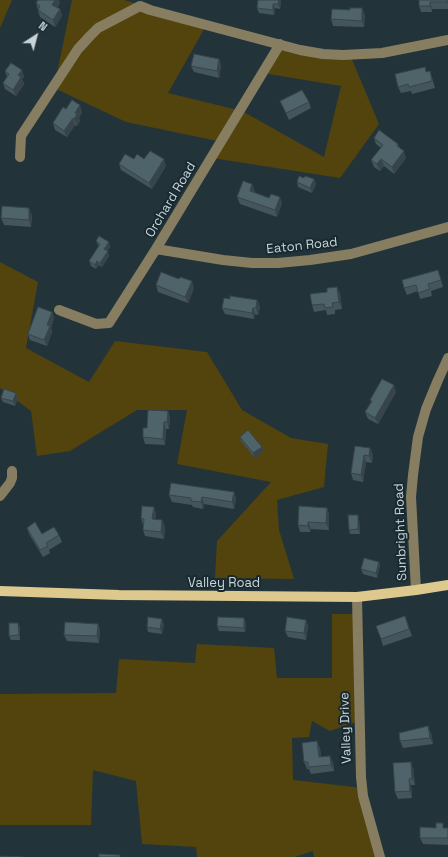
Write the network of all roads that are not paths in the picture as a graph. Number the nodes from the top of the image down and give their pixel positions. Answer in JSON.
{"nodes":[{"id":1,"x":448,"y":40,"type":"edge"},
{"id":2,"x":280,"y":44,"type":"junction"},
{"id":3,"x":20,"y":157,"type":"dead end"},
{"id":4,"x":448,"y":227,"type":"edge"},
{"id":5,"x":156,"y":249,"type":"junction"},
{"id":6,"x":59,"y":310,"type":"dead end"},
{"id":7,"x":448,"y":358,"type":"edge"},
{"id":8,"x":12,"y":471,"type":"dead end"},
{"id":9,"x":0,"y":496,"type":"edge"},
{"id":10,"x":448,"y":585,"type":"edge"},
{"id":11,"x":416,"y":590,"type":"junction"},
{"id":12,"x":0,"y":591,"type":"edge"},
{"id":13,"x":357,"y":596,"type":"junction"},
{"id":14,"x":380,"y":857,"type":"edge"}],
"edges":[{"from":1,"to":2,"type":"street"},
{"from":2,"to":3,"type":"street"},
{"from":2,"to":5,"type":"street","name":"Orchard Road"},
{"from":4,"to":5,"type":"street","name":"Eaton Road"},
{"from":5,"to":6,"type":"street","name":"Orchard Road"},
{"from":7,"to":11,"type":"street","name":"Sunbright Road"},
{"from":8,"to":9,"type":"street"},
{"from":10,"to":11,"type":"main road","name":"Valley Road"},
{"from":11,"to":13,"type":"main road","name":"Valley Road"},
{"from":12,"to":13,"type":"main road","name":"Valley Road"},
{"from":13,"to":14,"type":"street","name":"Valley Drive"}]}
